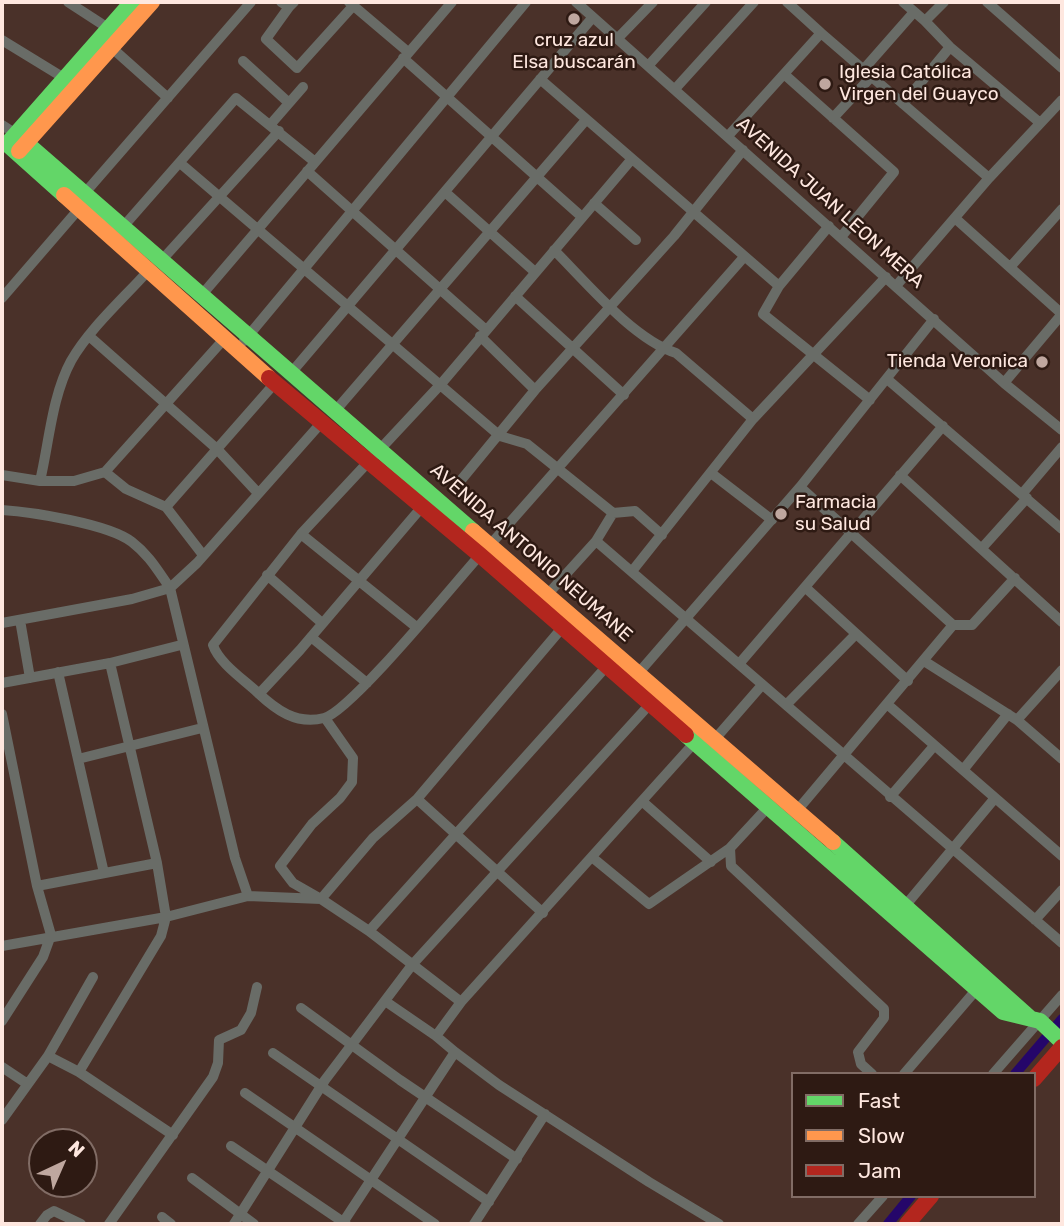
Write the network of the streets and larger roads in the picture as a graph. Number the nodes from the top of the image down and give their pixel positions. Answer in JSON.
{"nodes":[{"id":1,"x":68,"y":2,"type":"edge"},
{"id":2,"x":132,"y":2,"type":"edge"},
{"id":3,"x":152,"y":2,"type":"edge"},
{"id":4,"x":251,"y":2,"type":"edge"},
{"id":5,"x":450,"y":2,"type":"edge"},
{"id":6,"x":526,"y":2,"type":"edge"},
{"id":7,"x":576,"y":2,"type":"edge"},
{"id":8,"x":653,"y":2,"type":"edge"},
{"id":9,"x":754,"y":2,"type":"edge"},
{"id":10,"x":787,"y":2,"type":"edge"},
{"id":11,"x":903,"y":2,"type":"edge"},
{"id":12,"x":944,"y":2,"type":"edge"},
{"id":13,"x":987,"y":2,"type":"edge"},
{"id":14,"x":703,"y":3,"type":"edge"},
{"id":15,"x":288,"y":4,"type":"edge"},
{"id":16,"x":351,"y":4,"type":"edge"},
{"id":17,"x":914,"y":12,"type":"junction"},
{"id":18,"x":593,"y":17,"type":"junction"},
{"id":19,"x":925,"y":21,"type":"junction"},
{"id":20,"x":108,"y":28,"type":"junction"},
{"id":21,"x":821,"y":33,"type":"junction"},
{"id":22,"x":618,"y":38,"type":"junction"},
{"id":23,"x":2,"y":40,"type":"edge"},
{"id":24,"x":950,"y":47,"type":"junction"},
{"id":25,"x":112,"y":48,"type":"junction"},
{"id":26,"x":405,"y":55,"type":"junction"},
{"id":27,"x":243,"y":61,"type":"dead end"},
{"id":28,"x":648,"y":66,"type":"junction"},
{"id":29,"x":1062,"y":68,"type":"edge"},
{"id":30,"x":784,"y":74,"type":"junction"},
{"id":31,"x":867,"y":74,"type":"junction"},
{"id":32,"x":64,"y":78,"type":"junction"},
{"id":33,"x":540,"y":79,"type":"junction"},
{"id":34,"x":303,"y":87,"type":"dead end"},
{"id":35,"x":675,"y":89,"type":"junction"},
{"id":36,"x":448,"y":97,"type":"junction"},
{"id":37,"x":168,"y":98,"type":"junction"},
{"id":38,"x":1062,"y":100,"type":"edge"},
{"id":39,"x":289,"y":103,"type":"junction"},
{"id":40,"x":903,"y":104,"type":"junction"},
{"id":41,"x":833,"y":118,"type":"junction"},
{"id":42,"x":585,"y":121,"type":"junction"},
{"id":43,"x":1039,"y":122,"type":"junction"},
{"id":44,"x":2,"y":125,"type":"edge"},
{"id":45,"x":275,"y":128,"type":"junction"},
{"id":46,"x":492,"y":135,"type":"junction"},
{"id":47,"x":728,"y":136,"type":"junction"},
{"id":48,"x":14,"y":143,"type":"edge"},
{"id":49,"x":743,"y":150,"type":"junction"},
{"id":50,"x":631,"y":160,"type":"junction"},
{"id":51,"x":180,"y":163,"type":"junction"},
{"id":52,"x":311,"y":167,"type":"junction"},
{"id":53,"x":538,"y":177,"type":"junction"},
{"id":54,"x":989,"y":178,"type":"junction"},
{"id":55,"x":445,"y":192,"type":"junction"},
{"id":56,"x":220,"y":197,"type":"junction"},
{"id":57,"x":81,"y":202,"type":"junction"},
{"id":58,"x":594,"y":203,"type":"junction"},
{"id":59,"x":1062,"y":209,"type":"edge"},
{"id":60,"x":355,"y":211,"type":"junction"},
{"id":61,"x":693,"y":212,"type":"junction"},
{"id":62,"x":582,"y":217,"type":"junction"},
{"id":63,"x":956,"y":219,"type":"junction"},
{"id":64,"x":829,"y":226,"type":"junction"},
{"id":65,"x":122,"y":228,"type":"junction"},
{"id":66,"x":258,"y":228,"type":"junction"},
{"id":67,"x":491,"y":232,"type":"junction"},
{"id":68,"x":841,"y":237,"type":"junction"},
{"id":69,"x":636,"y":240,"type":"dead end"},
{"id":70,"x":554,"y":250,"type":"junction"},
{"id":71,"x":396,"y":251,"type":"junction"},
{"id":72,"x":744,"y":257,"type":"junction"},
{"id":73,"x":1012,"y":265,"type":"junction"},
{"id":74,"x":154,"y":266,"type":"junction"},
{"id":75,"x":306,"y":269,"type":"junction"},
{"id":76,"x":535,"y":272,"type":"junction"},
{"id":77,"x":886,"y":277,"type":"junction"},
{"id":78,"x":779,"y":286,"type":"junction"},
{"id":79,"x":896,"y":286,"type":"junction"},
{"id":80,"x":443,"y":289,"type":"junction"},
{"id":81,"x":2,"y":296,"type":"edge"},
{"id":82,"x":515,"y":296,"type":"junction"},
{"id":83,"x":200,"y":297,"type":"junction"},
{"id":84,"x":350,"y":306,"type":"junction"},
{"id":85,"x":611,"y":306,"type":"junction"},
{"id":86,"x":1062,"y":314,"type":"edge"},
{"id":87,"x":934,"y":319,"type":"junction"},
{"id":88,"x":483,"y":333,"type":"junction"},
{"id":89,"x":89,"y":335,"type":"junction"},
{"id":90,"x":236,"y":341,"type":"junction"},
{"id":91,"x":394,"y":346,"type":"junction"},
{"id":92,"x":574,"y":346,"type":"junction"},
{"id":93,"x":662,"y":350,"type":"junction"},
{"id":94,"x":812,"y":353,"type":"junction"},
{"id":95,"x":291,"y":373,"type":"junction"},
{"id":96,"x":887,"y":379,"type":"junction"},
{"id":97,"x":275,"y":383,"type":"junction"},
{"id":98,"x":1004,"y":383,"type":"junction"},
{"id":99,"x":440,"y":384,"type":"junction"},
{"id":100,"x":535,"y":390,"type":"junction"},
{"id":101,"x":624,"y":395,"type":"junction"},
{"id":102,"x":870,"y":400,"type":"junction"},
{"id":103,"x":165,"y":405,"type":"junction"},
{"id":104,"x":336,"y":411,"type":"junction"},
{"id":105,"x":753,"y":419,"type":"junction"},
{"id":106,"x":322,"y":422,"type":"junction"},
{"id":107,"x":943,"y":426,"type":"junction"},
{"id":108,"x":1062,"y":430,"type":"edge"},
{"id":109,"x":500,"y":436,"type":"junction"},
{"id":110,"x":1062,"y":447,"type":"edge"},
{"id":111,"x":216,"y":449,"type":"junction"},
{"id":112,"x":374,"y":456,"type":"junction"},
{"id":113,"x":559,"y":470,"type":"junction"},
{"id":114,"x":105,"y":472,"type":"junction"},
{"id":115,"x":711,"y":473,"type":"junction"},
{"id":116,"x":2,"y":475,"type":"edge"},
{"id":117,"x":901,"y":475,"type":"junction"},
{"id":118,"x":40,"y":481,"type":"junction"},
{"id":119,"x":457,"y":485,"type":"dead end"},
{"id":120,"x":800,"y":487,"type":"junction"},
{"id":121,"x":257,"y":492,"type":"junction"},
{"id":122,"x":1024,"y":496,"type":"junction"},
{"id":123,"x":166,"y":507,"type":"junction"},
{"id":124,"x":421,"y":508,"type":"junction"},
{"id":125,"x":2,"y":510,"type":"edge"},
{"id":126,"x":613,"y":513,"type":"junction"},
{"id":127,"x":772,"y":520,"type":"junction"},
{"id":128,"x":1062,"y":529,"type":"edge"},
{"id":129,"x":301,"y":534,"type":"junction"},
{"id":130,"x":850,"y":534,"type":"junction"},
{"id":131,"x":662,"y":535,"type":"junction"},
{"id":132,"x":596,"y":541,"type":"junction"},
{"id":133,"x":982,"y":548,"type":"junction"},
{"id":134,"x":485,"y":550,"type":"junction"},
{"id":135,"x":203,"y":555,"type":"junction"},
{"id":136,"x":633,"y":570,"type":"junction"},
{"id":137,"x":267,"y":575,"type":"junction"},
{"id":138,"x":1016,"y":579,"type":"junction"},
{"id":139,"x":358,"y":580,"type":"junction"},
{"id":140,"x":170,"y":588,"type":"junction"},
{"id":141,"x":806,"y":588,"type":"junction"},
{"id":142,"x":547,"y":595,"type":"junction"},
{"id":143,"x":19,"y":620,"type":"junction"},
{"id":144,"x":687,"y":620,"type":"junction"},
{"id":145,"x":1062,"y":622,"type":"edge"},
{"id":146,"x":2,"y":623,"type":"edge"},
{"id":147,"x":322,"y":623,"type":"junction"},
{"id":148,"x":953,"y":625,"type":"junction"},
{"id":149,"x":415,"y":626,"type":"junction"},
{"id":150,"x":562,"y":628,"type":"junction"},
{"id":151,"x":856,"y":634,"type":"junction"},
{"id":152,"x":311,"y":637,"type":"junction"},
{"id":153,"x":181,"y":645,"type":"junction"},
{"id":154,"x":923,"y":662,"type":"junction"},
{"id":155,"x":110,"y":663,"type":"junction"},
{"id":156,"x":739,"y":664,"type":"junction"},
{"id":157,"x":606,"y":667,"type":"junction"},
{"id":158,"x":1062,"y":670,"type":"edge"},
{"id":159,"x":58,"y":673,"type":"junction"},
{"id":160,"x":30,"y":678,"type":"junction"},
{"id":161,"x":633,"y":679,"type":"junction"},
{"id":162,"x":908,"y":681,"type":"junction"},
{"id":163,"x":2,"y":683,"type":"edge"},
{"id":164,"x":367,"y":683,"type":"junction"},
{"id":165,"x":762,"y":685,"type":"junction"},
{"id":166,"x":259,"y":694,"type":"junction"},
{"id":167,"x":650,"y":704,"type":"junction"},
{"id":168,"x":786,"y":705,"type":"junction"},
{"id":169,"x":887,"y":705,"type":"junction"},
{"id":170,"x":2,"y":714,"type":"edge"},
{"id":171,"x":1013,"y":717,"type":"junction"},
{"id":172,"x":325,"y":718,"type":"junction"},
{"id":173,"x":202,"y":728,"type":"junction"},
{"id":174,"x":715,"y":738,"type":"junction"},
{"id":175,"x":695,"y":742,"type":"junction"},
{"id":176,"x":934,"y":746,"type":"junction"},
{"id":177,"x":129,"y":747,"type":"junction"},
{"id":178,"x":843,"y":755,"type":"junction"},
{"id":179,"x":78,"y":759,"type":"junction"},
{"id":180,"x":1062,"y":759,"type":"edge"},
{"id":181,"x":7,"y":770,"type":"edge"},
{"id":182,"x":963,"y":770,"type":"junction"},
{"id":183,"x":890,"y":797,"type":"junction"},
{"id":184,"x":995,"y":798,"type":"junction"},
{"id":185,"x":417,"y":799,"type":"junction"},
{"id":186,"x":643,"y":802,"type":"junction"},
{"id":187,"x":768,"y":807,"type":"junction"},
{"id":188,"x":797,"y":810,"type":"junction"},
{"id":189,"x":787,"y":824,"type":"junction"},
{"id":190,"x":457,"y":835,"type":"junction"},
{"id":191,"x":730,"y":848,"type":"junction"},
{"id":192,"x":952,"y":849,"type":"junction"},
{"id":193,"x":1062,"y":856,"type":"edge"},
{"id":194,"x":593,"y":858,"type":"junction"},
{"id":195,"x":711,"y":862,"type":"junction"},
{"id":196,"x":157,"y":863,"type":"junction"},
{"id":197,"x":104,"y":873,"type":"junction"},
{"id":198,"x":496,"y":873,"type":"junction"},
{"id":199,"x":37,"y":886,"type":"junction"},
{"id":200,"x":1062,"y":890,"type":"edge"},
{"id":201,"x":248,"y":896,"type":"junction"},
{"id":202,"x":321,"y":900,"type":"junction"},
{"id":203,"x":905,"y":906,"type":"junction"},
{"id":204,"x":543,"y":913,"type":"junction"},
{"id":205,"x":166,"y":917,"type":"junction"},
{"id":206,"x":1035,"y":920,"type":"junction"},
{"id":207,"x":369,"y":931,"type":"junction"},
{"id":208,"x":51,"y":935,"type":"junction"},
{"id":209,"x":1062,"y":943,"type":"edge"},
{"id":210,"x":2,"y":946,"type":"edge"},
{"id":211,"x":412,"y":965,"type":"junction"},
{"id":212,"x":93,"y":977,"type":"dead end"},
{"id":213,"x":257,"y":987,"type":"dead end"},
{"id":214,"x":976,"y":989,"type":"junction"},
{"id":215,"x":1062,"y":995,"type":"edge"},
{"id":216,"x":385,"y":1001,"type":"junction"},
{"id":217,"x":461,"y":1002,"type":"junction"},
{"id":218,"x":302,"y":1008,"type":"dead end"},
{"id":219,"x":2,"y":1021,"type":"edge"},
{"id":220,"x":1037,"y":1021,"type":"junction"},
{"id":221,"x":436,"y":1036,"type":"junction"},
{"id":222,"x":1062,"y":1043,"type":"edge"},
{"id":223,"x":351,"y":1046,"type":"junction"},
{"id":224,"x":455,"y":1052,"type":"junction"},
{"id":225,"x":273,"y":1053,"type":"dead end"},
{"id":226,"x":48,"y":1056,"type":"junction"},
{"id":227,"x":2,"y":1067,"type":"edge"},
{"id":228,"x":79,"y":1072,"type":"junction"},
{"id":229,"x":870,"y":1072,"type":"edge"},
{"id":230,"x":906,"y":1072,"type":"edge"},
{"id":231,"x":995,"y":1072,"type":"edge"},
{"id":232,"x":1036,"y":1076,"type":"edge"},
{"id":233,"x":26,"y":1083,"type":"junction"},
{"id":234,"x":321,"y":1086,"type":"junction"},
{"id":235,"x":245,"y":1093,"type":"dead end"},
{"id":236,"x":427,"y":1099,"type":"junction"},
{"id":237,"x":545,"y":1114,"type":"junction"},
{"id":238,"x":2,"y":1121,"type":"edge"},
{"id":239,"x":295,"y":1129,"type":"junction"},
{"id":240,"x":173,"y":1135,"type":"junction"},
{"id":241,"x":397,"y":1141,"type":"junction"},
{"id":242,"x":231,"y":1146,"type":"dead end"},
{"id":243,"x":517,"y":1159,"type":"junction"},
{"id":244,"x":267,"y":1172,"type":"junction"},
{"id":245,"x":192,"y":1178,"type":"dead end"},
{"id":246,"x":371,"y":1180,"type":"junction"},
{"id":247,"x":881,"y":1198,"type":"edge"},
{"id":248,"x":929,"y":1198,"type":"edge"},
{"id":249,"x":489,"y":1202,"type":"junction"},
{"id":250,"x":237,"y":1220,"type":"edge"},
{"id":251,"x":703,"y":1220,"type":"edge"},
{"id":252,"x":40,"y":1224,"type":"edge"},
{"id":253,"x":81,"y":1224,"type":"edge"},
{"id":254,"x":108,"y":1224,"type":"edge"},
{"id":255,"x":254,"y":1224,"type":"edge"},
{"id":256,"x":344,"y":1224,"type":"edge"},
{"id":257,"x":435,"y":1224,"type":"edge"},
{"id":258,"x":474,"y":1224,"type":"edge"},
{"id":259,"x":719,"y":1224,"type":"edge"},
{"id":260,"x":858,"y":1224,"type":"edge"},
{"id":261,"x":907,"y":1224,"type":"edge"}],
"edges":[{"from":1,"to":20,"type":"street"},
{"from":2,"to":20,"type":"street"},
{"from":3,"to":25,"type":"street"},
{"from":4,"to":37,"type":"street"},
{"from":5,"to":26,"type":"street"},
{"from":6,"to":36,"type":"street"},
{"from":7,"to":18,"type":"street","name":"AVENIDA JUAN LEON MERA"},
{"from":8,"to":22,"type":"street"},
{"from":9,"to":35,"type":"street"},
{"from":10,"to":21,"type":"street"},
{"from":11,"to":17,"type":"street"},
{"from":12,"to":19,"type":"street"},
{"from":13,"to":29,"type":"street"},
{"from":14,"to":28,"type":"street"},
{"from":15,"to":16,"type":"street"},
{"from":16,"to":26,"type":"street"},
{"from":17,"to":19,"type":"street"},
{"from":17,"to":31,"type":"street"},
{"from":18,"to":22,"type":"street","name":"AVENIDA JUAN LEON MERA"},
{"from":18,"to":33,"type":"street"},
{"from":19,"to":24,"type":"street"},
{"from":20,"to":32,"type":"street"},
{"from":21,"to":30,"type":"street"},
{"from":21,"to":31,"type":"street"},
{"from":22,"to":28,"type":"street","name":"AVENIDA JUAN LEON MERA"},
{"from":23,"to":32,"type":"street"},
{"from":24,"to":40,"type":"street"},
{"from":24,"to":43,"type":"street"},
{"from":25,"to":37,"type":"street"},
{"from":25,"to":48,"type":"street"},
{"from":26,"to":36,"type":"street"},
{"from":26,"to":52,"type":"street"},
{"from":27,"to":39,"type":"street"},
{"from":28,"to":35,"type":"street","name":"AVENIDA JUAN LEON MERA"},
{"from":30,"to":41,"type":"street"},
{"from":30,"to":47,"type":"street"},
{"from":31,"to":40,"type":"street"},
{"from":31,"to":41,"type":"street"},
{"from":32,"to":48,"type":"street"},
{"from":33,"to":42,"type":"street"},
{"from":33,"to":46,"type":"street"},
{"from":34,"to":39,"type":"street"},
{"from":35,"to":47,"type":"street","name":"AVENIDA JUAN LEON MERA"},
{"from":36,"to":46,"type":"street"},
{"from":36,"to":60,"type":"street"},
{"from":37,"to":57,"type":"street"},
{"from":38,"to":43,"type":"street"},
{"from":39,"to":45,"type":"street"},
{"from":40,"to":54,"type":"street"},
{"from":41,"to":68,"type":"street"},
{"from":42,"to":50,"type":"street"},
{"from":42,"to":53,"type":"street"},
{"from":43,"to":54,"type":"street"},
{"from":44,"to":48,"type":"street","name":"AVENIDA ANTONIO NEUMANE"},
{"from":45,"to":51,"type":"street"},
{"from":45,"to":52,"type":"street"},
{"from":45,"to":56,"type":"street"},
{"from":46,"to":53,"type":"street"},
{"from":46,"to":55,"type":"street"},
{"from":47,"to":49,"type":"street","name":"AVENIDA JUAN LEON MERA"},
{"from":48,"to":57,"type":"street","name":"AVENIDA ANTONIO NEUMANE"},
{"from":49,"to":61,"type":"street"},
{"from":49,"to":64,"type":"street","name":"AVENIDA JUAN LEON MERA"},
{"from":50,"to":58,"type":"street"},
{"from":50,"to":61,"type":"street"},
{"from":51,"to":56,"type":"street"},
{"from":51,"to":65,"type":"street"},
{"from":52,"to":60,"type":"street"},
{"from":52,"to":66,"type":"street"},
{"from":53,"to":62,"type":"street"},
{"from":53,"to":67,"type":"street"},
{"from":54,"to":63,"type":"street"},
{"from":55,"to":67,"type":"street"},
{"from":55,"to":71,"type":"street"},
{"from":56,"to":66,"type":"street"},
{"from":56,"to":74,"type":"street"},
{"from":57,"to":65,"type":"street","name":"AVENIDA ANTONIO NEUMANE"},
{"from":57,"to":74,"type":"street","name":"AVENIDA ANTONIO NEUMANE"},
{"from":57,"to":81,"type":"street"},
{"from":58,"to":62,"type":"street"},
{"from":58,"to":69,"type":"street"},
{"from":59,"to":73,"type":"street"},
{"from":60,"to":71,"type":"street"},
{"from":60,"to":75,"type":"street"},
{"from":61,"to":72,"type":"street"},
{"from":61,"to":85,"type":"street"},
{"from":62,"to":70,"type":"street"},
{"from":63,"to":73,"type":"street"},
{"from":63,"to":79,"type":"street"},
{"from":64,"to":68,"type":"street","name":"AVENIDA JUAN LEON MERA"},
{"from":64,"to":78,"type":"street"},
{"from":65,"to":74,"type":"street","name":"AVENIDA ANTONIO NEUMANE"},
{"from":66,"to":75,"type":"street"},
{"from":66,"to":83,"type":"street"},
{"from":67,"to":76,"type":"street"},
{"from":67,"to":80,"type":"street"},
{"from":68,"to":77,"type":"street","name":"AVENIDA JUAN LEON MERA"},
{"from":70,"to":76,"type":"street"},
{"from":70,"to":85,"type":"street"},
{"from":71,"to":80,"type":"street"},
{"from":71,"to":84,"type":"street"},
{"from":72,"to":78,"type":"street"},
{"from":72,"to":93,"type":"street"},
{"from":73,"to":86,"type":"street"},
{"from":74,"to":83,"type":"street","name":"AVENIDA ANTONIO NEUMANE"},
{"from":74,"to":89,"type":"street"},
{"from":74,"to":90,"type":"street","name":"AVENIDA ANTONIO NEUMANE"},
{"from":75,"to":84,"type":"street"},
{"from":75,"to":90,"type":"street"},
{"from":76,"to":82,"type":"street"},
{"from":77,"to":79,"type":"street","name":"AVENIDA JUAN LEON MERA"},
{"from":77,"to":94,"type":"street"},
{"from":78,"to":94,"type":"street"},
{"from":79,"to":87,"type":"street","name":"AVENIDA JUAN LEON MERA"},
{"from":80,"to":88,"type":"street"},
{"from":80,"to":91,"type":"street"},
{"from":82,"to":88,"type":"street"},
{"from":82,"to":92,"type":"street"},
{"from":83,"to":90,"type":"street","name":"AVENIDA ANTONIO NEUMANE"},
{"from":84,"to":91,"type":"street"},
{"from":84,"to":95,"type":"street"},
{"from":85,"to":92,"type":"street"},
{"from":85,"to":93,"type":"street"},
{"from":86,"to":98,"type":"street"},
{"from":87,"to":96,"type":"street"},
{"from":87,"to":98,"type":"street","name":"AVENIDA JUAN LEON MERA"},
{"from":88,"to":99,"type":"street"},
{"from":88,"to":100,"type":"street"},
{"from":89,"to":103,"type":"street"},
{"from":89,"to":118,"type":"street"},
{"from":90,"to":95,"type":"street","name":"AVENIDA ANTONIO NEUMANE"},
{"from":90,"to":97,"type":"street","name":"AVENIDA ANTONIO NEUMANE"},
{"from":90,"to":103,"type":"street"},
{"from":91,"to":99,"type":"street"},
{"from":91,"to":104,"type":"street"},
{"from":92,"to":100,"type":"street"},
{"from":92,"to":101,"type":"street"},
{"from":93,"to":101,"type":"street"},
{"from":93,"to":105,"type":"street"},
{"from":94,"to":102,"type":"street"},
{"from":94,"to":105,"type":"street"},
{"from":95,"to":104,"type":"street","name":"AVENIDA ANTONIO NEUMANE"},
{"from":96,"to":102,"type":"street"},
{"from":96,"to":107,"type":"street"},
{"from":97,"to":106,"type":"street","name":"AVENIDA ANTONIO NEUMANE"},
{"from":97,"to":111,"type":"street"},
{"from":98,"to":108,"type":"street","name":"AVENIDA JUAN LEON MERA"},
{"from":99,"to":109,"type":"street"},
{"from":99,"to":112,"type":"street"},
{"from":100,"to":109,"type":"street"},
{"from":101,"to":113,"type":"street"},
{"from":102,"to":120,"type":"street"},
{"from":103,"to":111,"type":"street"},
{"from":103,"to":114,"type":"street"},
{"from":104,"to":112,"type":"street","name":"AVENIDA ANTONIO NEUMANE"},
{"from":105,"to":115,"type":"street"},
{"from":106,"to":112,"type":"street","name":"AVENIDA ANTONIO NEUMANE"},
{"from":106,"to":121,"type":"street"},
{"from":107,"to":117,"type":"street"},
{"from":107,"to":122,"type":"street"},
{"from":109,"to":113,"type":"street"},
{"from":109,"to":119,"type":"street"},
{"from":110,"to":122,"type":"street"},
{"from":111,"to":121,"type":"street"},
{"from":111,"to":123,"type":"street"},
{"from":112,"to":124,"type":"street","name":"AVENIDA ANTONIO NEUMANE"},
{"from":112,"to":129,"type":"street"},
{"from":112,"to":134,"type":"street","name":"AVENIDA ANTONIO NEUMANE"},
{"from":113,"to":126,"type":"street"},
{"from":113,"to":134,"type":"street"},
{"from":114,"to":118,"type":"street"},
{"from":114,"to":123,"type":"street"},
{"from":115,"to":127,"type":"street"},
{"from":115,"to":131,"type":"street"},
{"from":116,"to":118,"type":"street"},
{"from":117,"to":130,"type":"street"},
{"from":117,"to":133,"type":"street"},
{"from":120,"to":127,"type":"street"},
{"from":120,"to":130,"type":"street"},
{"from":121,"to":135,"type":"street"},
{"from":122,"to":128,"type":"street"},
{"from":122,"to":133,"type":"street"},
{"from":123,"to":135,"type":"street"},
{"from":124,"to":134,"type":"street","name":"AVENIDA ANTONIO NEUMANE"},
{"from":124,"to":139,"type":"street"},
{"from":125,"to":140,"type":"street"},
{"from":126,"to":131,"type":"street"},
{"from":126,"to":132,"type":"street"},
{"from":127,"to":144,"type":"street"},
{"from":129,"to":137,"type":"street"},
{"from":129,"to":139,"type":"street"},
{"from":130,"to":141,"type":"street"},
{"from":130,"to":148,"type":"street"},
{"from":131,"to":136,"type":"street"},
{"from":132,"to":136,"type":"street"},
{"from":132,"to":142,"type":"street"},
{"from":133,"to":138,"type":"street"},
{"from":134,"to":142,"type":"street","name":"AVENIDA ANTONIO NEUMANE"},
{"from":134,"to":149,"type":"street"},
{"from":134,"to":150,"type":"street","name":"AVENIDA ANTONIO NEUMANE"},
{"from":135,"to":140,"type":"street"},
{"from":136,"to":144,"type":"street"},
{"from":137,"to":147,"type":"street"},
{"from":137,"to":166,"type":"street"},
{"from":138,"to":145,"type":"street"},
{"from":138,"to":148,"type":"street"},
{"from":139,"to":147,"type":"street"},
{"from":139,"to":149,"type":"street"},
{"from":140,"to":143,"type":"street"},
{"from":140,"to":153,"type":"street"},
{"from":141,"to":151,"type":"street"},
{"from":141,"to":156,"type":"street"},
{"from":142,"to":161,"type":"street","name":"AVENIDA ANTONIO NEUMANE"},
{"from":143,"to":146,"type":"street"},
{"from":143,"to":160,"type":"street"},
{"from":144,"to":156,"type":"street"},
{"from":144,"to":161,"type":"street"},
{"from":147,"to":152,"type":"street"},
{"from":148,"to":154,"type":"street"},
{"from":149,"to":164,"type":"street"},
{"from":150,"to":157,"type":"street","name":"AVENIDA ANTONIO NEUMANE"},
{"from":150,"to":185,"type":"street"},
{"from":151,"to":162,"type":"street"},
{"from":151,"to":168,"type":"street"},
{"from":152,"to":164,"type":"street"},
{"from":152,"to":166,"type":"street"},
{"from":153,"to":155,"type":"street"},
{"from":153,"to":173,"type":"street"},
{"from":154,"to":162,"type":"street"},
{"from":154,"to":171,"type":"street"},
{"from":155,"to":159,"type":"street"},
{"from":155,"to":177,"type":"street"},
{"from":156,"to":165,"type":"street"},
{"from":157,"to":161,"type":"street","name":"AVENIDA ANTONIO NEUMANE"},
{"from":157,"to":190,"type":"street"},
{"from":158,"to":171,"type":"street"},
{"from":159,"to":160,"type":"street"},
{"from":159,"to":179,"type":"street"},
{"from":160,"to":163,"type":"street"},
{"from":161,"to":167,"type":"street","name":"AVENIDA ANTONIO NEUMANE"},
{"from":161,"to":174,"type":"street","name":"AVENIDA ANTONIO NEUMANE"},
{"from":162,"to":169,"type":"street"},
{"from":164,"to":172,"type":"street"},
{"from":165,"to":168,"type":"street"},
{"from":165,"to":174,"type":"street"},
{"from":166,"to":172,"type":"street"},
{"from":167,"to":175,"type":"street","name":"AVENIDA ANTONIO NEUMANE"},
{"from":167,"to":198,"type":"street"},
{"from":168,"to":178,"type":"street"},
{"from":169,"to":176,"type":"street"},
{"from":169,"to":178,"type":"street"},
{"from":170,"to":181,"type":"street"},
{"from":171,"to":180,"type":"street"},
{"from":171,"to":182,"type":"street"},
{"from":172,"to":202,"type":"street"},
{"from":173,"to":177,"type":"street"},
{"from":173,"to":201,"type":"street"},
{"from":174,"to":188,"type":"street","name":"AVENIDA ANTONIO NEUMANE"},
{"from":175,"to":186,"type":"street"},
{"from":175,"to":187,"type":"street","name":"AVENIDA ANTONIO NEUMANE"},
{"from":176,"to":182,"type":"street"},
{"from":176,"to":183,"type":"street"},
{"from":177,"to":179,"type":"street"},
{"from":177,"to":196,"type":"street"},
{"from":178,"to":183,"type":"street"},
{"from":178,"to":188,"type":"street"},
{"from":179,"to":197,"type":"street"},
{"from":181,"to":199,"type":"street"},
{"from":182,"to":184,"type":"street"},
{"from":183,"to":192,"type":"street"},
{"from":184,"to":192,"type":"street"},
{"from":184,"to":193,"type":"street"},
{"from":185,"to":190,"type":"street"},
{"from":185,"to":202,"type":"street"},
{"from":186,"to":194,"type":"street"},
{"from":186,"to":195,"type":"street"},
{"from":187,"to":189,"type":"street","name":"AVENIDA ANTONIO NEUMANE"},
{"from":187,"to":191,"type":"street"},
{"from":188,"to":189,"type":"street"},
{"from":188,"to":203,"type":"street","name":"AVENIDA ANTONIO NEUMANE"},
{"from":189,"to":214,"type":"street","name":"AVENIDA ANTONIO NEUMANE"},
{"from":190,"to":198,"type":"street"},
{"from":190,"to":207,"type":"street"},
{"from":191,"to":195,"type":"street"},
{"from":191,"to":229,"type":"street"},
{"from":192,"to":203,"type":"street"},
{"from":192,"to":206,"type":"street"},
{"from":194,"to":195,"type":"street"},
{"from":194,"to":204,"type":"street"},
{"from":196,"to":197,"type":"street"},
{"from":196,"to":205,"type":"street"},
{"from":197,"to":199,"type":"street"},
{"from":198,"to":204,"type":"street"},
{"from":198,"to":211,"type":"street"},
{"from":199,"to":208,"type":"street"},
{"from":200,"to":206,"type":"street"},
{"from":201,"to":202,"type":"street"},
{"from":201,"to":205,"type":"street"},
{"from":202,"to":207,"type":"street"},
{"from":203,"to":220,"type":"street","name":"AVENIDA ANTONIO NEUMANE"},
{"from":204,"to":217,"type":"street"},
{"from":205,"to":208,"type":"street"},
{"from":205,"to":228,"type":"street"},
{"from":206,"to":209,"type":"street"},
{"from":207,"to":211,"type":"street"},
{"from":208,"to":210,"type":"street"},
{"from":208,"to":219,"type":"street"},
{"from":211,"to":216,"type":"street"},
{"from":211,"to":217,"type":"street"},
{"from":212,"to":226,"type":"street"},
{"from":213,"to":240,"type":"street"},
{"from":214,"to":220,"type":"street","name":"AVENIDA ANTONIO NEUMANE"},
{"from":214,"to":230,"type":"street"},
{"from":215,"to":220,"type":"street"},
{"from":216,"to":221,"type":"street"},
{"from":216,"to":223,"type":"street"},
{"from":217,"to":221,"type":"street"},
{"from":218,"to":223,"type":"street"},
{"from":220,"to":222,"type":"street","name":"AVENIDA ANTONIO NEUMANE"},
{"from":220,"to":231,"type":"street"},
{"from":221,"to":224,"type":"street"},
{"from":222,"to":232,"type":"street"},
{"from":223,"to":234,"type":"street"},
{"from":223,"to":236,"type":"street"},
{"from":224,"to":236,"type":"street"},
{"from":224,"to":237,"type":"street"},
{"from":225,"to":234,"type":"street"},
{"from":226,"to":228,"type":"street"},
{"from":226,"to":233,"type":"street"},
{"from":227,"to":233,"type":"street"},
{"from":228,"to":240,"type":"street"},
{"from":233,"to":238,"type":"street"},
{"from":234,"to":239,"type":"street"},
{"from":234,"to":241,"type":"street"},
{"from":235,"to":239,"type":"street"},
{"from":236,"to":241,"type":"street"},
{"from":236,"to":243,"type":"street"},
{"from":237,"to":243,"type":"street"},
{"from":237,"to":251,"type":"street"},
{"from":239,"to":244,"type":"street"},
{"from":239,"to":246,"type":"street"},
{"from":240,"to":254,"type":"street"},
{"from":241,"to":246,"type":"street"},
{"from":241,"to":249,"type":"street"},
{"from":242,"to":244,"type":"street"},
{"from":243,"to":249,"type":"street"},
{"from":244,"to":250,"type":"street"},
{"from":244,"to":256,"type":"street"},
{"from":245,"to":250,"type":"street"},
{"from":246,"to":256,"type":"street"},
{"from":246,"to":257,"type":"street"},
{"from":247,"to":260,"type":"street"},
{"from":248,"to":261,"type":"street"},
{"from":249,"to":258,"type":"street"},
{"from":250,"to":255,"type":"street"},
{"from":251,"to":259,"type":"street"},
{"from":252,"to":253,"type":"street"}]}
